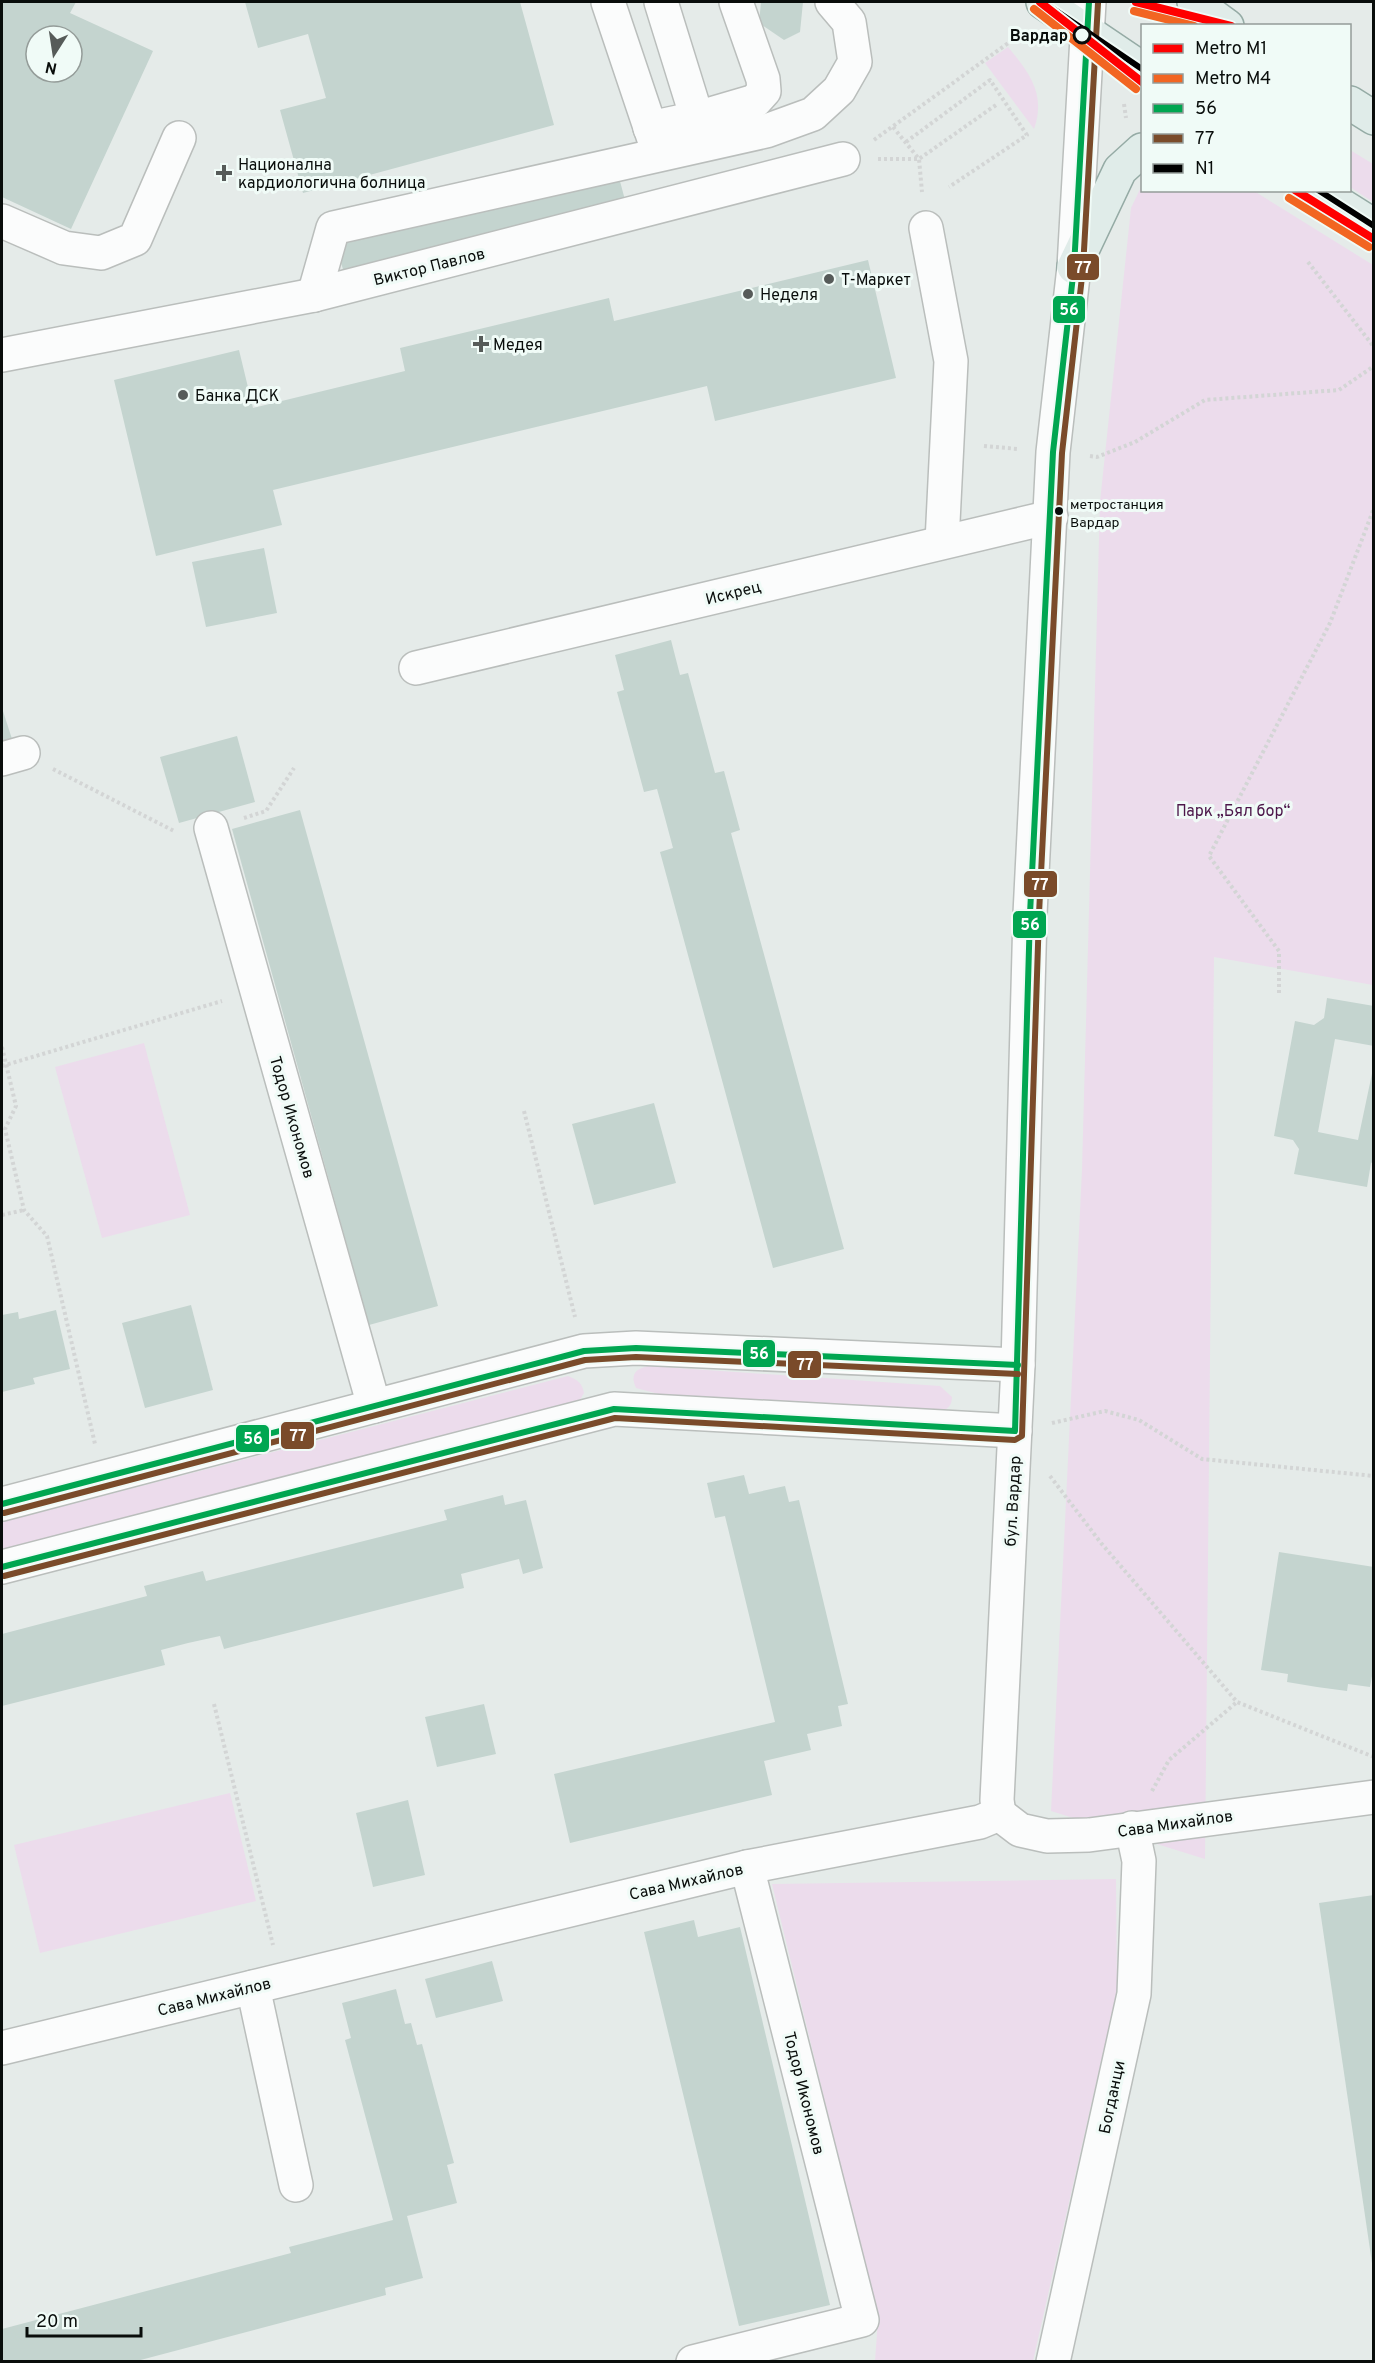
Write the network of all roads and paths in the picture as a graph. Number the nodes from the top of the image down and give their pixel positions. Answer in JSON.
{"nodes":[{"id":1,"x":608,"y":2,"type":"edge"},
{"id":2,"x":661,"y":2,"type":"edge"},
{"id":3,"x":736,"y":2,"type":"edge"},
{"id":4,"x":832,"y":2,"type":"edge"},
{"id":5,"x":1043,"y":2,"type":"edge"},
{"id":6,"x":1194,"y":2,"type":"edge"},
{"id":7,"x":1088,"y":16,"type":"edge"},
{"id":8,"x":1224,"y":24,"type":"edge"},
{"id":9,"x":1011,"y":41,"type":"dead end"},
{"id":10,"x":1141,"y":67,"type":"edge"},
{"id":11,"x":1120,"y":104,"type":"dead end"},
{"id":12,"x":1128,"y":104,"type":"dead end"},
{"id":13,"x":1351,"y":104,"type":"edge"},
{"id":14,"x":996,"y":105,"type":"dead end"},
{"id":15,"x":697,"y":118,"type":"junction"},
{"id":16,"x":1374,"y":118,"type":"edge"},
{"id":17,"x":179,"y":138,"type":"dead end"},
{"id":18,"x":654,"y":141,"type":"junction"},
{"id":19,"x":906,"y":142,"type":"junction"},
{"id":20,"x":1141,"y":152,"type":"edge"},
{"id":21,"x":843,"y":159,"type":"dead end"},
{"id":22,"x":919,"y":159,"type":"junction"},
{"id":23,"x":949,"y":187,"type":"dead end"},
{"id":24,"x":1320,"y":192,"type":"edge"},
{"id":25,"x":2,"y":220,"type":"edge"},
{"id":26,"x":1374,"y":226,"type":"edge"},
{"id":27,"x":926,"y":228,"type":"joint"},
{"id":28,"x":1308,"y":262,"type":"dead end"},
{"id":29,"x":1074,"y":267,"type":"junction"},
{"id":30,"x":314,"y":295,"type":"junction"},
{"id":31,"x":1374,"y":347,"type":"edge"},
{"id":32,"x":5,"y":352,"type":"edge"},
{"id":33,"x":1374,"y":366,"type":"edge"},
{"id":34,"x":1090,"y":456,"type":"dead end"},
{"id":35,"x":1374,"y":508,"type":"edge"},
{"id":36,"x":1051,"y":517,"type":"junction"},
{"id":37,"x":942,"y":542,"type":"junction"},
{"id":38,"x":416,"y":668,"type":"dead end"},
{"id":39,"x":12,"y":756,"type":"edge"},
{"id":40,"x":294,"y":768,"type":"dead end"},
{"id":41,"x":211,"y":828,"type":"junction"},
{"id":42,"x":257,"y":991,"type":"junction"},
{"id":43,"x":1279,"y":993,"type":"dead end"},
{"id":44,"x":2,"y":1047,"type":"edge"},
{"id":45,"x":4,"y":1065,"type":"edge"},
{"id":46,"x":524,"y":1111,"type":"dead end"},
{"id":47,"x":24,"y":1210,"type":"junction"},
{"id":48,"x":2,"y":1215,"type":"edge"},
{"id":49,"x":584,"y":1351,"type":"junction"},
{"id":50,"x":1018,"y":1365,"type":"junction"},
{"id":51,"x":374,"y":1406,"type":"junction"},
{"id":52,"x":1015,"y":1431,"type":"junction"},
{"id":53,"x":1374,"y":1476,"type":"edge"},
{"id":54,"x":102,"y":1477,"type":"junction"},
{"id":55,"x":2,"y":1504,"type":"edge"},
{"id":56,"x":2,"y":1567,"type":"edge"},
{"id":57,"x":1237,"y":1702,"type":"junction"},
{"id":58,"x":214,"y":1704,"type":"dead end"},
{"id":59,"x":1374,"y":1757,"type":"edge"},
{"id":60,"x":1374,"y":1797,"type":"edge"},
{"id":61,"x":999,"y":1814,"type":"junction"},
{"id":62,"x":1132,"y":1828,"type":"junction"},
{"id":63,"x":747,"y":1867,"type":"junction"},
{"id":64,"x":267,"y":1983,"type":"junction"},
{"id":65,"x":2,"y":2048,"type":"edge"},
{"id":66,"x":296,"y":2185,"type":"dead end"},
{"id":67,"x":693,"y":2361,"type":"edge"},
{"id":68,"x":1053,"y":2361,"type":"edge"}],
"edges":[{"from":1,"to":18,"type":"street"},
{"from":2,"to":15,"type":"street"},
{"from":3,"to":15,"type":"street"},
{"from":4,"to":18,"type":"street"},
{"from":5,"to":7,"type":"main road"},
{"from":6,"to":8,"type":"main road"},
{"from":7,"to":10,"type":"main road"},
{"from":7,"to":29,"type":"street","name":"бул. Вардар"},
{"from":9,"to":19,"type":"path"},
{"from":11,"to":12,"type":"path"},
{"from":13,"to":16,"type":"main road"},
{"from":14,"to":22,"type":"path"},
{"from":15,"to":18,"type":"street"},
{"from":17,"to":25,"type":"street"},
{"from":18,"to":30,"type":"street"},
{"from":19,"to":22,"type":"path"},
{"from":19,"to":23,"type":"path"},
{"from":20,"to":29,"type":"main road"},
{"from":21,"to":30,"type":"street","name":"Виктор Павлов"},
{"from":22,"to":27,"type":"path"},
{"from":24,"to":26,"type":"main road"},
{"from":27,"to":37,"type":"street"},
{"from":28,"to":31,"type":"path"},
{"from":29,"to":36,"type":"street","name":"бул. Вардар"},
{"from":30,"to":32,"type":"street","name":"Виктор Павлов"},
{"from":33,"to":34,"type":"path"},
{"from":35,"to":43,"type":"path"},
{"from":36,"to":37,"type":"street","name":"Искрец"},
{"from":36,"to":50,"type":"street","name":"бул. Вардар"},
{"from":37,"to":38,"type":"street","name":"Искрец"},
{"from":39,"to":41,"type":"path"},
{"from":40,"to":41,"type":"path"},
{"from":41,"to":42,"type":"street","name":"Тодор Икономов"},
{"from":42,"to":45,"type":"path"},
{"from":42,"to":51,"type":"street","name":"Тодор Икономов"},
{"from":44,"to":45,"type":"path"},
{"from":45,"to":47,"type":"path"},
{"from":46,"to":49,"type":"path"},
{"from":47,"to":48,"type":"path"},
{"from":47,"to":54,"type":"path"},
{"from":49,"to":50,"type":"street"},
{"from":49,"to":51,"type":"street"},
{"from":50,"to":52,"type":"street","name":"бул. Вардар"},
{"from":51,"to":54,"type":"street"},
{"from":52,"to":53,"type":"path"},
{"from":52,"to":56,"type":"street"},
{"from":52,"to":57,"type":"path"},
{"from":52,"to":61,"type":"street","name":"бул. Вардар"},
{"from":54,"to":55,"type":"street"},
{"from":57,"to":59,"type":"path"},
{"from":57,"to":62,"type":"path"},
{"from":58,"to":64,"type":"path"},
{"from":60,"to":62,"type":"street","name":"Сава Михайлов"},
{"from":61,"to":62,"type":"street","name":"Сава Михайлов"},
{"from":61,"to":63,"type":"street","name":"Сава Михайлов"},
{"from":62,"to":68,"type":"street","name":"Богданци"},
{"from":63,"to":64,"type":"street","name":"Сава Михайлов"},
{"from":63,"to":67,"type":"street","name":"Тодор Икономов"},
{"from":64,"to":65,"type":"street","name":"Сава Михайлов"},
{"from":64,"to":66,"type":"street"}]}
